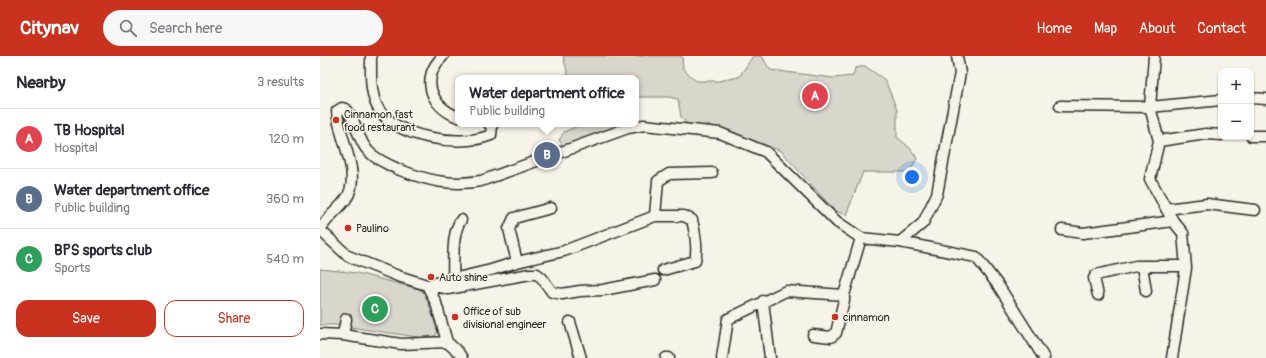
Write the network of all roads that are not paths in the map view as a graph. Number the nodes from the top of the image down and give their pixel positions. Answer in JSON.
{"nodes":[{"id":1,"x":371,"y":56,"type":"edge"},
{"id":2,"x":443,"y":56,"type":"edge"},
{"id":3,"x":957,"y":56,"type":"edge"},
{"id":4,"x":1154,"y":56,"type":"edge"},
{"id":5,"x":1254,"y":98,"type":"edge"},
{"id":6,"x":1266,"y":99,"type":"edge"},
{"id":7,"x":1218,"y":100,"type":"edge"},
{"id":8,"x":1060,"y":106,"type":"dead end"},
{"id":9,"x":1150,"y":107,"type":"junction"},
{"id":10,"x":455,"y":116,"type":"edge"},
{"id":11,"x":639,"y":126,"type":"edge"},
{"id":12,"x":492,"y":127,"type":"edge"},
{"id":13,"x":633,"y":127,"type":"edge"},
{"id":14,"x":1218,"y":134,"type":"edge"},
{"id":15,"x":1254,"y":136,"type":"edge"},
{"id":16,"x":1266,"y":136,"type":"edge"},
{"id":17,"x":1159,"y":141,"type":"junction"},
{"id":18,"x":712,"y":173,"type":"dead end"},
{"id":19,"x":551,"y":208,"type":"dead end"},
{"id":20,"x":1166,"y":209,"type":"junction"},
{"id":21,"x":1255,"y":210,"type":"dead end"},
{"id":22,"x":655,"y":216,"type":"junction"},
{"id":23,"x":461,"y":220,"type":"dead end"},
{"id":24,"x":1173,"y":221,"type":"junction"},
{"id":25,"x":320,"y":230,"type":"edge"},
{"id":26,"x":1062,"y":230,"type":"dead end"},
{"id":27,"x":861,"y":238,"type":"junction"},
{"id":28,"x":900,"y":242,"type":"junction"},
{"id":29,"x":517,"y":262,"type":"junction"},
{"id":30,"x":1142,"y":266,"type":"junction"},
{"id":31,"x":1185,"y":266,"type":"junction"},
{"id":32,"x":663,"y":270,"type":"dead end"},
{"id":33,"x":453,"y":279,"type":"junction"},
{"id":34,"x":655,"y":280,"type":"dead end"},
{"id":35,"x":427,"y":285,"type":"junction"},
{"id":36,"x":1146,"y":291,"type":"dead end"},
{"id":37,"x":844,"y":295,"type":"junction"},
{"id":38,"x":1098,"y":295,"type":"dead end"},
{"id":39,"x":763,"y":301,"type":"junction"},
{"id":40,"x":346,"y":319,"type":"dead end"},
{"id":41,"x":570,"y":322,"type":"dead end"},
{"id":42,"x":320,"y":334,"type":"edge"},
{"id":43,"x":343,"y":335,"type":"junction"},
{"id":44,"x":813,"y":335,"type":"dead end"},
{"id":45,"x":447,"y":342,"type":"junction"},
{"id":46,"x":462,"y":358,"type":"edge"},
{"id":47,"x":581,"y":358,"type":"edge"},
{"id":48,"x":722,"y":358,"type":"edge"},
{"id":49,"x":770,"y":358,"type":"edge"},
{"id":50,"x":1044,"y":358,"type":"edge"},
{"id":51,"x":1172,"y":358,"type":"edge"}],
"edges":[{"from":1,"to":12,"type":"street"},
{"from":2,"to":10,"type":"street"},
{"from":3,"to":28,"type":"street"},
{"from":4,"to":9,"type":"street"},
{"from":5,"to":6,"type":"street"},
{"from":7,"to":9,"type":"street"},
{"from":8,"to":9,"type":"street"},
{"from":9,"to":17,"type":"street"},
{"from":11,"to":27,"type":"street"},
{"from":13,"to":25,"type":"street"},
{"from":14,"to":17,"type":"street"},
{"from":15,"to":16,"type":"street"},
{"from":17,"to":20,"type":"street"},
{"from":18,"to":22,"type":"street"},
{"from":19,"to":29,"type":"street"},
{"from":20,"to":21,"type":"street"},
{"from":20,"to":24,"type":"street"},
{"from":22,"to":29,"type":"street"},
{"from":22,"to":32,"type":"street"},
{"from":23,"to":33,"type":"street"},
{"from":24,"to":26,"type":"street"},
{"from":24,"to":31,"type":"street"},
{"from":25,"to":35,"type":"street"},
{"from":27,"to":28,"type":"street"},
{"from":27,"to":37,"type":"street"},
{"from":28,"to":50,"type":"street"},
{"from":29,"to":33,"type":"street"},
{"from":30,"to":31,"type":"street"},
{"from":30,"to":36,"type":"street"},
{"from":30,"to":38,"type":"street"},
{"from":31,"to":51,"type":"street"},
{"from":33,"to":35,"type":"street"},
{"from":34,"to":35,"type":"street"},
{"from":35,"to":45,"type":"street"},
{"from":37,"to":39,"type":"street"},
{"from":37,"to":44,"type":"street"},
{"from":39,"to":48,"type":"street"},
{"from":39,"to":49,"type":"street"},
{"from":40,"to":43,"type":"street"},
{"from":41,"to":47,"type":"street"},
{"from":42,"to":43,"type":"street"},
{"from":43,"to":45,"type":"street"},
{"from":45,"to":46,"type":"street"}]}
